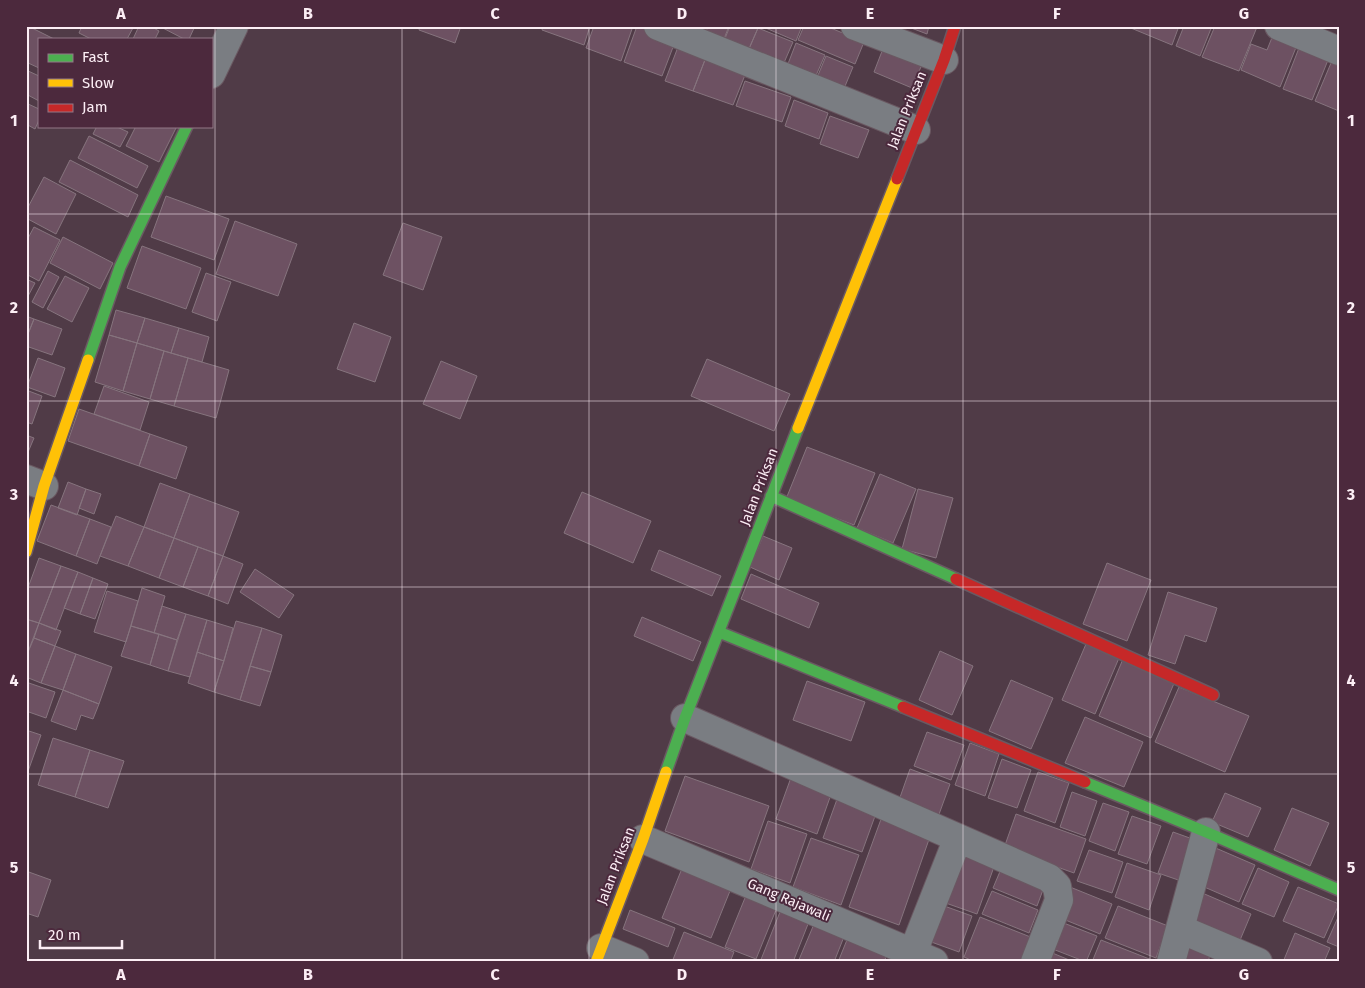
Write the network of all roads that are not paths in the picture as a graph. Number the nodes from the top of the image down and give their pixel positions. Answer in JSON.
{"nodes":[{"id":1,"x":234,"y":26,"type":"edge"},
{"id":2,"x":658,"y":26,"type":"edge"},
{"id":3,"x":855,"y":26,"type":"edge"},
{"id":4,"x":955,"y":26,"type":"edge"},
{"id":5,"x":1279,"y":26,"type":"edge"},
{"id":6,"x":1339,"y":51,"type":"edge"},
{"id":7,"x":944,"y":60,"type":"junction"},
{"id":8,"x":212,"y":72,"type":"edge"},
{"id":9,"x":186,"y":128,"type":"edge"},
{"id":10,"x":916,"y":130,"type":"junction"},
{"id":11,"x":35,"y":482,"type":"edge"},
{"id":12,"x":771,"y":496,"type":"junction"},
{"id":13,"x":26,"y":552,"type":"edge"},
{"id":14,"x":719,"y":632,"type":"junction"},
{"id":15,"x":1213,"y":695,"type":"dead end"},
{"id":16,"x":685,"y":718,"type":"junction"},
{"id":17,"x":1206,"y":832,"type":"junction"},
{"id":18,"x":958,"y":838,"type":"junction"},
{"id":19,"x":643,"y":839,"type":"junction"},
{"id":20,"x":1339,"y":890,"type":"edge"},
{"id":21,"x":1180,"y":929,"type":"junction"},
{"id":22,"x":598,"y":955,"type":"edge"},
{"id":23,"x":924,"y":957,"type":"edge"},
{"id":24,"x":635,"y":962,"type":"edge"},
{"id":25,"x":1035,"y":962,"type":"edge"},
{"id":26,"x":1171,"y":962,"type":"edge"},
{"id":27,"x":1258,"y":962,"type":"edge"}],
"edges":[{"from":1,"to":8,"type":"street"},
{"from":2,"to":10,"type":"street"},
{"from":3,"to":7,"type":"street"},
{"from":4,"to":7,"type":"street","name":"Jalan Priksan"},
{"from":5,"to":6,"type":"street"},
{"from":7,"to":10,"type":"street","name":"Jalan Priksan"},
{"from":9,"to":11,"type":"street"},
{"from":10,"to":12,"type":"street","name":"Jalan Priksan"},
{"from":11,"to":13,"type":"street"},
{"from":12,"to":14,"type":"street","name":"Jalan Priksan"},
{"from":12,"to":15,"type":"street"},
{"from":14,"to":16,"type":"street","name":"Jalan Priksan"},
{"from":14,"to":17,"type":"street"},
{"from":16,"to":18,"type":"street"},
{"from":16,"to":19,"type":"street","name":"Jalan Priksan"},
{"from":17,"to":20,"type":"street"},
{"from":17,"to":21,"type":"street"},
{"from":18,"to":23,"type":"street"},
{"from":18,"to":25,"type":"street"},
{"from":19,"to":22,"type":"street","name":"Jalan Priksan"},
{"from":19,"to":23,"type":"street","name":"Gang Rajawali"},
{"from":21,"to":26,"type":"street"},
{"from":21,"to":27,"type":"street"},
{"from":22,"to":24,"type":"street"}]}
